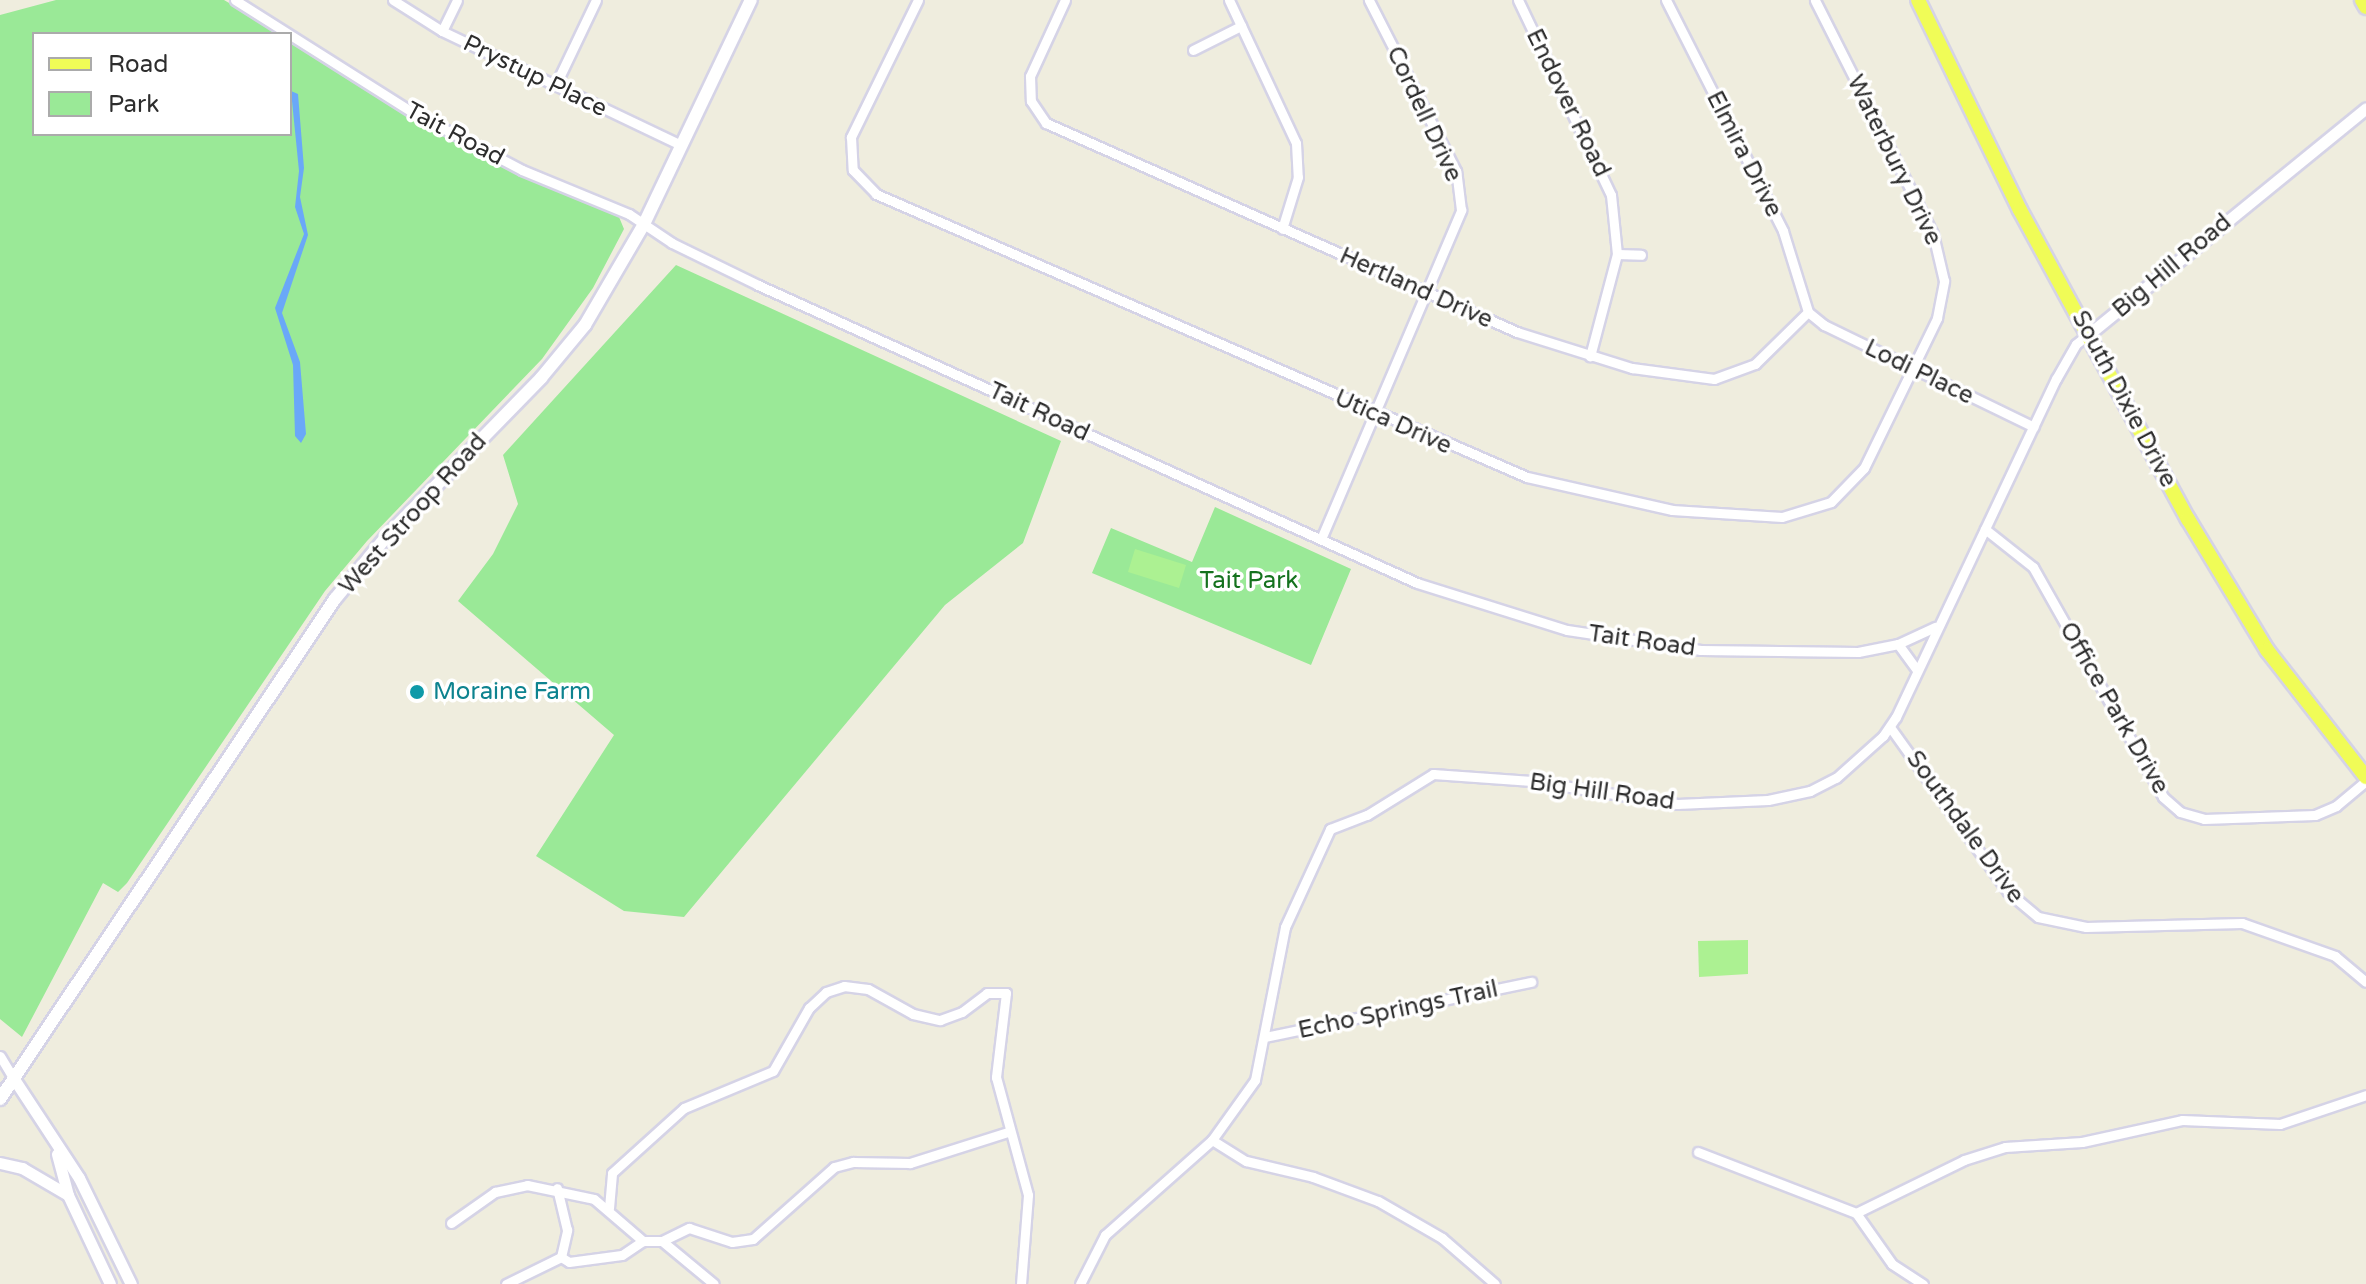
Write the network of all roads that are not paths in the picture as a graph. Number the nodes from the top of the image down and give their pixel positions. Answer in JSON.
{"nodes":[{"id":1,"x":235,"y":0,"type":"edge"},
{"id":2,"x":393,"y":0,"type":"edge"},
{"id":3,"x":457,"y":0,"type":"edge"},
{"id":4,"x":596,"y":0,"type":"edge"},
{"id":5,"x":751,"y":0,"type":"edge"},
{"id":6,"x":918,"y":0,"type":"edge"},
{"id":7,"x":1065,"y":0,"type":"edge"},
{"id":8,"x":1229,"y":0,"type":"edge"},
{"id":9,"x":1369,"y":0,"type":"edge"},
{"id":10,"x":1518,"y":0,"type":"edge"},
{"id":11,"x":1666,"y":0,"type":"edge"},
{"id":12,"x":1815,"y":0,"type":"edge"},
{"id":13,"x":1918,"y":0,"type":"edge"},
{"id":14,"x":2362,"y":0,"type":"edge"},
{"id":15,"x":2366,"y":7,"type":"edge"},
{"id":16,"x":1241,"y":26,"type":"junction"},
{"id":17,"x":442,"y":31,"type":"junction"},
{"id":18,"x":286,"y":32,"type":"edge"},
{"id":19,"x":292,"y":36,"type":"edge"},
{"id":20,"x":1193,"y":50,"type":"dead end"},
{"id":21,"x":555,"y":86,"type":"junction"},
{"id":22,"x":2366,"y":108,"type":"edge"},
{"id":23,"x":681,"y":145,"type":"junction"},
{"id":24,"x":644,"y":224,"type":"junction"},
{"id":25,"x":1282,"y":229,"type":"junction"},
{"id":26,"x":1617,"y":254,"type":"junction"},
{"id":27,"x":1641,"y":255,"type":"dead end"},
{"id":28,"x":1429,"y":293,"type":"junction"},
{"id":29,"x":1808,"y":312,"type":"junction"},
{"id":30,"x":2089,"y":334,"type":"junction"},
{"id":31,"x":1590,"y":356,"type":"junction"},
{"id":32,"x":1912,"y":368,"type":"junction"},
{"id":33,"x":1375,"y":414,"type":"junction"},
{"id":34,"x":2034,"y":427,"type":"junction"},
{"id":35,"x":1985,"y":529,"type":"junction"},
{"id":36,"x":1321,"y":539,"type":"junction"},
{"id":37,"x":1935,"y":627,"type":"junction"},
{"id":38,"x":1898,"y":644,"type":"junction"},
{"id":39,"x":1917,"y":670,"type":"junction"},
{"id":40,"x":1890,"y":727,"type":"junction"},
{"id":41,"x":2366,"y":779,"type":"edge"},
{"id":42,"x":1531,"y":982,"type":"dead end"},
{"id":43,"x":2366,"y":982,"type":"edge"},
{"id":44,"x":1265,"y":1037,"type":"junction"},
{"id":45,"x":0,"y":1056,"type":"edge"},
{"id":46,"x":14,"y":1079,"type":"junction"},
{"id":47,"x":2366,"y":1095,"type":"edge"},
{"id":48,"x":0,"y":1099,"type":"edge"},
{"id":49,"x":1008,"y":1132,"type":"junction"},
{"id":50,"x":1212,"y":1140,"type":"junction"},
{"id":51,"x":54,"y":1146,"type":"junction"},
{"id":52,"x":1698,"y":1152,"type":"dead end"},
{"id":53,"x":0,"y":1163,"type":"edge"},
{"id":54,"x":557,"y":1188,"type":"junction"},
{"id":55,"x":68,"y":1195,"type":"junction"},
{"id":56,"x":609,"y":1208,"type":"junction"},
{"id":57,"x":1856,"y":1213,"type":"junction"},
{"id":58,"x":451,"y":1223,"type":"dead end"},
{"id":59,"x":643,"y":1241,"type":"junction"},
{"id":60,"x":662,"y":1241,"type":"junction"},
{"id":61,"x":561,"y":1257,"type":"junction"},
{"id":62,"x":110,"y":1284,"type":"edge"},
{"id":63,"x":131,"y":1284,"type":"edge"},
{"id":64,"x":506,"y":1284,"type":"edge"},
{"id":65,"x":714,"y":1284,"type":"edge"},
{"id":66,"x":1021,"y":1284,"type":"edge"},
{"id":67,"x":1080,"y":1284,"type":"edge"},
{"id":68,"x":1495,"y":1284,"type":"edge"},
{"id":69,"x":1923,"y":1284,"type":"edge"}],
"edges":[{"from":1,"to":18,"type":"street","name":"Tait Road"},
{"from":2,"to":17,"type":"street","name":"Prystup Place"},
{"from":3,"to":17,"type":"street"},
{"from":4,"to":21,"type":"street"},
{"from":5,"to":23,"type":"main road","name":"West Stroop Road"},
{"from":6,"to":33,"type":"street","name":"Utica Drive"},
{"from":7,"to":25,"type":"street","name":"Hertland Drive"},
{"from":8,"to":16,"type":"street"},
{"from":9,"to":28,"type":"street","name":"Cordell Drive"},
{"from":10,"to":26,"type":"street","name":"Endover Road"},
{"from":11,"to":29,"type":"street","name":"Elmira Drive"},
{"from":12,"to":32,"type":"street","name":"Waterbury Drive"},
{"from":13,"to":30,"type":"main road","name":"South Dixie Drive"},
{"from":14,"to":15,"type":"main road"},
{"from":16,"to":20,"type":"street"},
{"from":16,"to":25,"type":"street"},
{"from":17,"to":21,"type":"street","name":"Prystup Place"},
{"from":19,"to":24,"type":"street","name":"Tait Road"},
{"from":21,"to":23,"type":"street","name":"Prystup Place"},
{"from":22,"to":30,"type":"street","name":"Big Hill Road"},
{"from":23,"to":24,"type":"main road","name":"West Stroop Road"},
{"from":24,"to":36,"type":"street","name":"Tait Road"},
{"from":24,"to":46,"type":"main road","name":"West Stroop Road"},
{"from":25,"to":28,"type":"street","name":"Hertland Drive"},
{"from":26,"to":27,"type":"street"},
{"from":26,"to":31,"type":"street","name":"Endover Road"},
{"from":28,"to":31,"type":"street","name":"Hertland Drive"},
{"from":28,"to":33,"type":"street","name":"Cordell Drive"},
{"from":29,"to":31,"type":"street","name":"Hertland Drive"},
{"from":29,"to":32,"type":"street","name":"Lodi Place"},
{"from":30,"to":34,"type":"street","name":"Big Hill Road"},
{"from":30,"to":41,"type":"main road","name":"South Dixie Drive"},
{"from":32,"to":33,"type":"street","name":"Utica Drive"},
{"from":32,"to":34,"type":"street","name":"Lodi Place"},
{"from":33,"to":36,"type":"street","name":"Cordell Drive"},
{"from":34,"to":35,"type":"street","name":"Big Hill Road"},
{"from":35,"to":37,"type":"street","name":"Big Hill Road"},
{"from":35,"to":41,"type":"street","name":"Office Park Drive"},
{"from":36,"to":38,"type":"street","name":"Tait Road"},
{"from":37,"to":38,"type":"street","name":"Tait Road"},
{"from":37,"to":39,"type":"street","name":"Big Hill Road"},
{"from":38,"to":39,"type":"street"},
{"from":39,"to":40,"type":"street","name":"Big Hill Road"},
{"from":40,"to":43,"type":"street","name":"Southdale Drive"},
{"from":40,"to":44,"type":"street","name":"Big Hill Road"},
{"from":42,"to":44,"type":"street","name":"Echo Springs Trail"},
{"from":44,"to":50,"type":"street","name":"Big Hill Road"},
{"from":45,"to":46,"type":"street"},
{"from":46,"to":48,"type":"main road","name":"West Stroop Road"},
{"from":46,"to":51,"type":"street"},
{"from":47,"to":57,"type":"street"},
{"from":49,"to":56,"type":"street"},
{"from":49,"to":60,"type":"street"},
{"from":49,"to":66,"type":"street"},
{"from":50,"to":67,"type":"street","name":"Big Hill Road"},
{"from":50,"to":68,"type":"street"},
{"from":51,"to":55,"type":"street"},
{"from":51,"to":63,"type":"street"},
{"from":52,"to":57,"type":"street"},
{"from":53,"to":55,"type":"street"},
{"from":54,"to":56,"type":"street"},
{"from":54,"to":58,"type":"street"},
{"from":54,"to":61,"type":"street"},
{"from":55,"to":62,"type":"street"},
{"from":56,"to":59,"type":"street"},
{"from":57,"to":69,"type":"street"},
{"from":59,"to":60,"type":"street"},
{"from":59,"to":61,"type":"street"},
{"from":60,"to":65,"type":"street"},
{"from":61,"to":64,"type":"street"}]}
